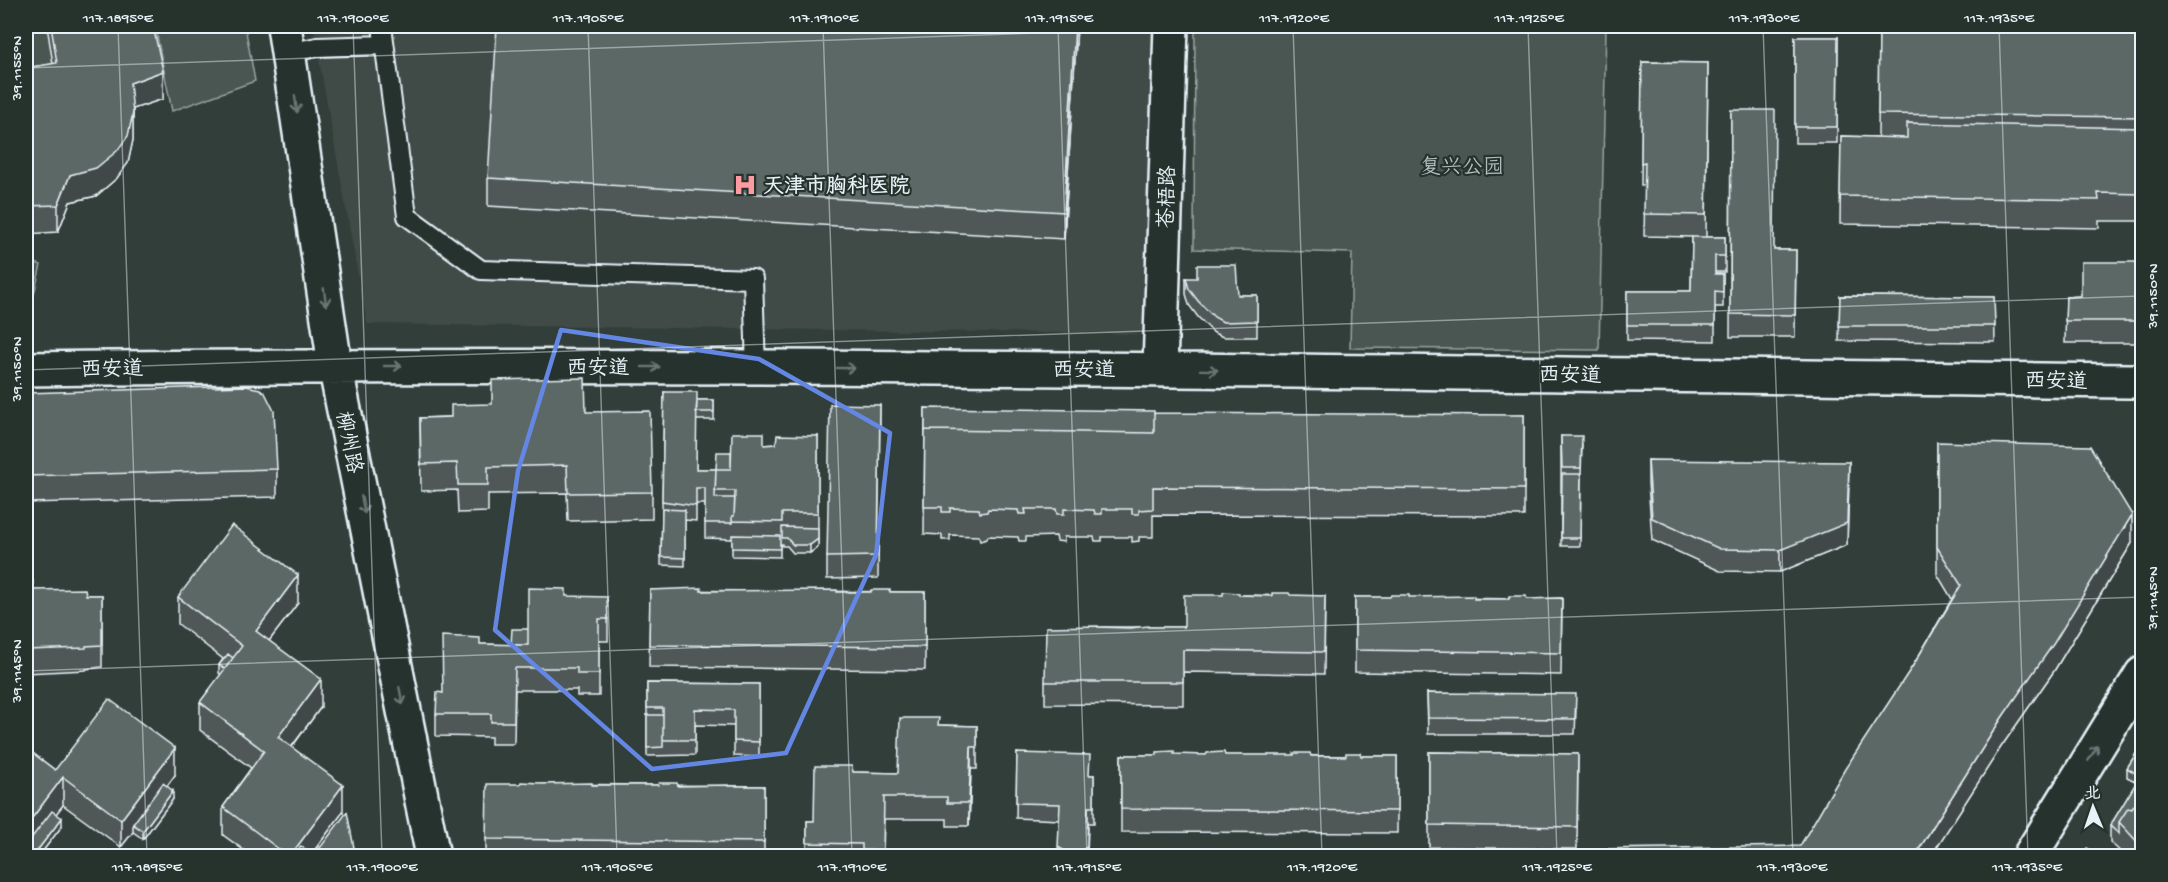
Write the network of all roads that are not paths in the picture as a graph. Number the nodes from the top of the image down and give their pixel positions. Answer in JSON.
{"nodes":[{"id":1,"x":382,"y":26,"type":"edge"},
{"id":2,"x":1171,"y":26,"type":"edge"},
{"id":3,"x":286,"y":39,"type":"edge"},
{"id":4,"x":384,"y":45,"type":"junction"},
{"id":5,"x":335,"y":365,"type":"junction"},
{"id":6,"x":756,"y":368,"type":"junction"},
{"id":7,"x":26,"y":369,"type":"edge"},
{"id":8,"x":1160,"y":369,"type":"junction"},
{"id":9,"x":2142,"y":381,"type":"edge"},
{"id":10,"x":2142,"y":674,"type":"edge"},
{"id":11,"x":434,"y":856,"type":"edge"},
{"id":12,"x":2030,"y":856,"type":"edge"}],
"edges":[{"from":1,"to":4,"type":"lane"},
{"from":2,"to":8,"type":"street","name":"苍梧路"},
{"from":3,"to":4,"type":"lane"},
{"from":3,"to":5,"type":"street","name":"柳州路","one_way":true},
{"from":4,"to":6,"type":"lane"},
{"from":5,"to":6,"type":"street","name":"西安道","one_way":true},
{"from":5,"to":7,"type":"street","name":"西安道"},
{"from":5,"to":11,"type":"street","name":"柳州路","one_way":true},
{"from":6,"to":8,"type":"street","name":"西安道","one_way":true},
{"from":8,"to":9,"type":"street","name":"西安道","one_way":true},
{"from":12,"to":10,"type":"street","one_way":true}]}
